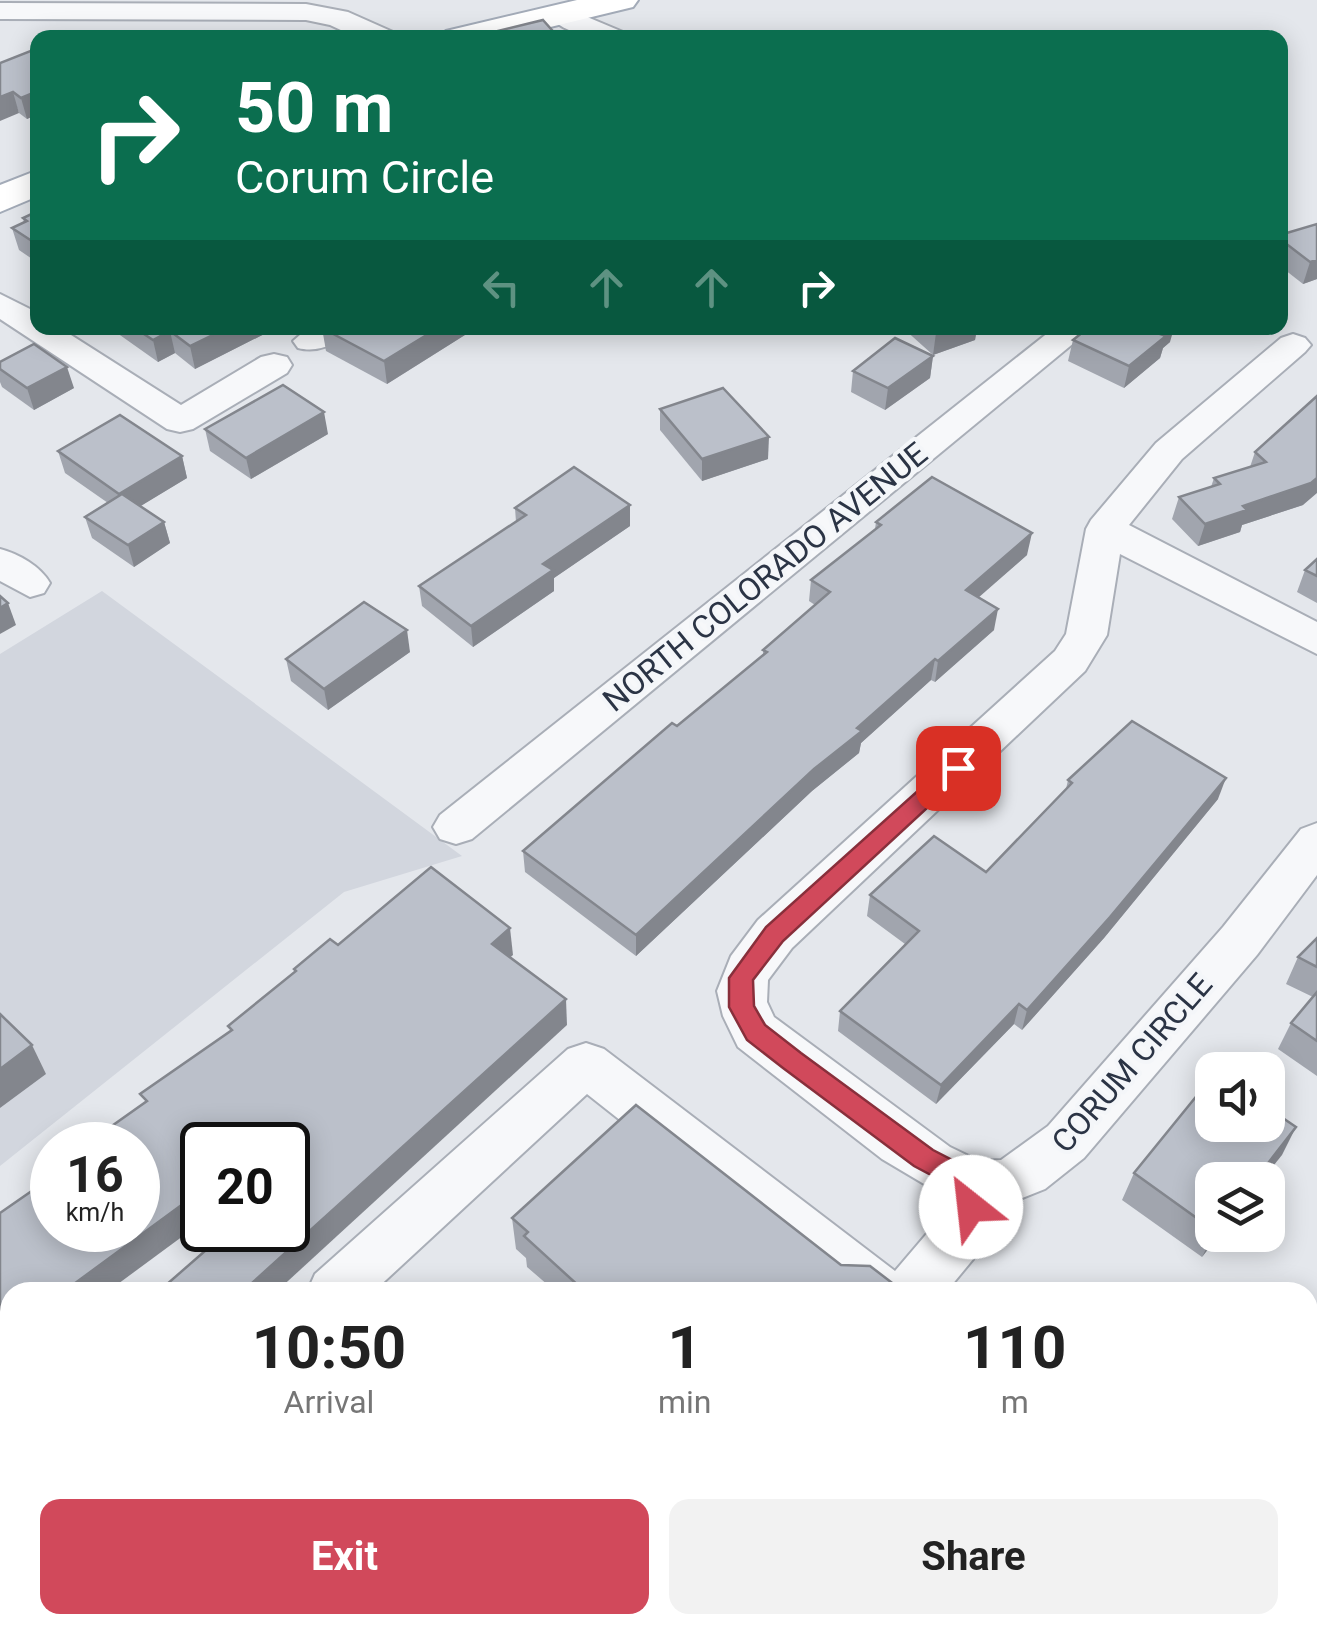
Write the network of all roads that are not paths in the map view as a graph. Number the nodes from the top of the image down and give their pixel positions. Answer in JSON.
{"nodes":[{"id":1,"x":621,"y":0,"type":"edge"},
{"id":2,"x":0,"y":11,"type":"edge"},
{"id":3,"x":561,"y":14,"type":"junction"},
{"id":4,"x":366,"y":30,"type":"edge"},
{"id":5,"x":492,"y":30,"type":"edge"},
{"id":6,"x":596,"y":30,"type":"edge"},
{"id":7,"x":30,"y":186,"type":"edge"},
{"id":8,"x":0,"y":200,"type":"edge"},
{"id":9,"x":0,"y":304,"type":"edge"},
{"id":10,"x":30,"y":324,"type":"edge"},
{"id":11,"x":48,"y":335,"type":"edge"},
{"id":12,"x":1066,"y":335,"type":"edge"},
{"id":13,"x":1288,"y":342,"type":"edge"},
{"id":14,"x":274,"y":365,"type":"dead end"},
{"id":15,"x":1104,"y":529,"type":"junction"},
{"id":16,"x":1317,"y":640,"type":"edge"},
{"id":17,"x":456,"y":828,"type":"dead end"},
{"id":18,"x":1317,"y":841,"type":"edge"},
{"id":19,"x":976,"y":1186,"type":"junction"},
{"id":20,"x":345,"y":1282,"type":"edge"},
{"id":21,"x":867,"y":1282,"type":"edge"},
{"id":22,"x":921,"y":1282,"type":"edge"}],
"edges":[{"from":1,"to":3,"type":"main road"},
{"from":2,"to":4,"type":"street"},
{"from":3,"to":5,"type":"main road"},
{"from":3,"to":6,"type":"street"},
{"from":7,"to":8,"type":"main road"},
{"from":9,"to":10,"type":"street"},
{"from":11,"to":14,"type":"street"},
{"from":12,"to":17,"type":"street","name":"NORTH COLORADO AVENUE"},
{"from":13,"to":15,"type":"street"},
{"from":15,"to":16,"type":"street"},
{"from":15,"to":19,"type":"street"},
{"from":18,"to":19,"type":"street","name":"CORUM CIRCLE"},
{"from":19,"to":22,"type":"street"},
{"from":20,"to":21,"type":"street"}]}
